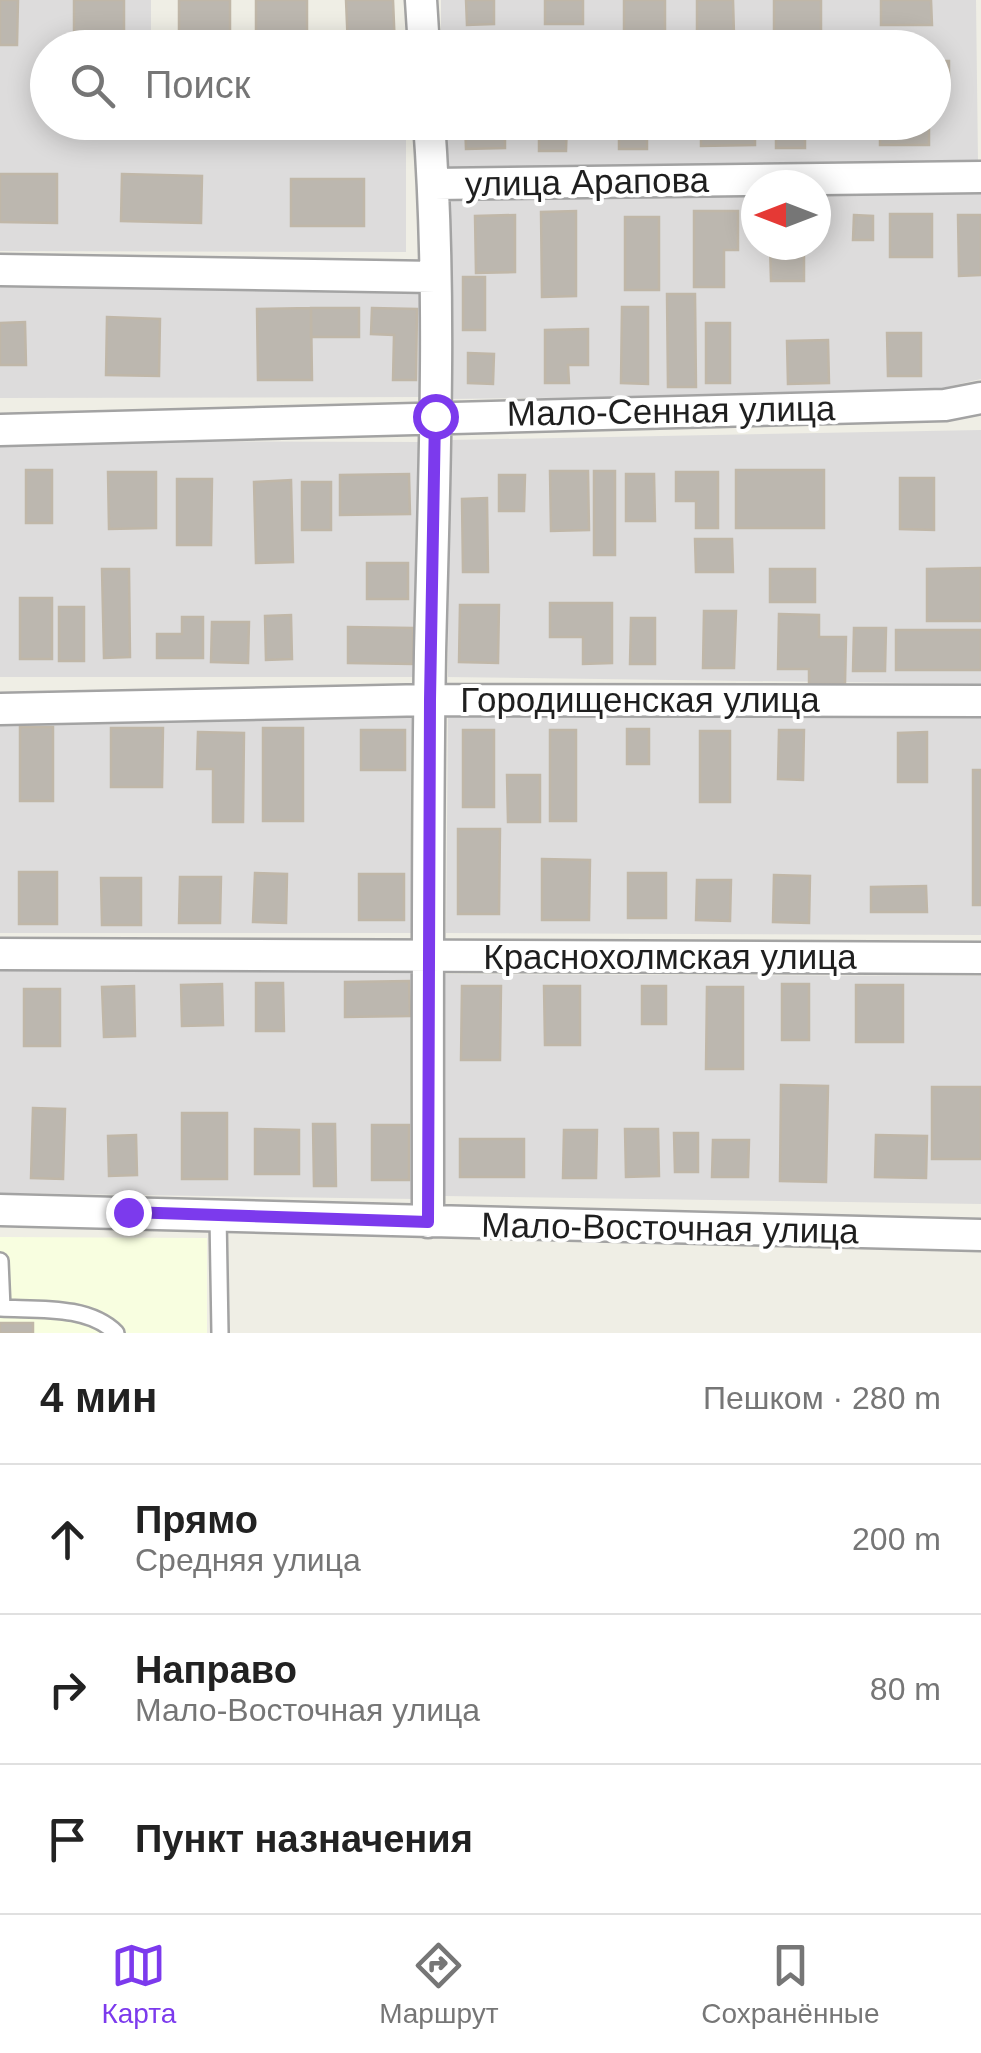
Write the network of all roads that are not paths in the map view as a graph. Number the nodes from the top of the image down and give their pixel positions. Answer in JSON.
{"nodes":[{"id":1,"x":420,"y":0,"type":"edge"},
{"id":2,"x":422,"y":30,"type":"edge"},
{"id":3,"x":431,"y":140,"type":"edge"},
{"id":4,"x":981,"y":176,"type":"edge"},
{"id":5,"x":434,"y":184,"type":"junction"},
{"id":6,"x":0,"y":270,"type":"edge"},
{"id":7,"x":435,"y":277,"type":"junction"},
{"id":8,"x":981,"y":398,"type":"edge"},
{"id":9,"x":435,"y":416,"type":"junction"},
{"id":10,"x":0,"y":430,"type":"edge"},
{"id":11,"x":430,"y":700,"type":"junction"},
{"id":12,"x":981,"y":701,"type":"edge"},
{"id":13,"x":0,"y":709,"type":"edge"},
{"id":14,"x":0,"y":954,"type":"edge"},
{"id":15,"x":428,"y":956,"type":"junction"},
{"id":16,"x":981,"y":958,"type":"edge"},
{"id":17,"x":0,"y":1210,"type":"edge"},
{"id":18,"x":218,"y":1215,"type":"junction"},
{"id":19,"x":428,"y":1222,"type":"junction"},
{"id":20,"x":981,"y":1235,"type":"edge"},
{"id":21,"x":0,"y":1261,"type":"edge"},
{"id":22,"x":1,"y":1308,"type":"edge"},
{"id":23,"x":116,"y":1333,"type":"edge"},
{"id":24,"x":220,"y":1333,"type":"edge"}],
"edges":[{"from":1,"to":2,"type":"street"},
{"from":3,"to":5,"type":"street"},
{"from":4,"to":5,"type":"street","name":"улица Арапова"},
{"from":5,"to":7,"type":"street"},
{"from":6,"to":7,"type":"street"},
{"from":7,"to":9,"type":"street"},
{"from":8,"to":9,"type":"street","name":"Мало-Сенная улица"},
{"from":9,"to":10,"type":"street","name":"Мало-Сенная улица"},
{"from":9,"to":11,"type":"street"},
{"from":11,"to":12,"type":"street","name":"Городищенская улица"},
{"from":11,"to":13,"type":"street","name":"Городищенская улица"},
{"from":11,"to":15,"type":"street"},
{"from":14,"to":15,"type":"street","name":"Краснохолмская улица"},
{"from":15,"to":16,"type":"street","name":"Краснохолмская улица"},
{"from":15,"to":19,"type":"street"},
{"from":17,"to":18,"type":"street","name":"Мало-Восточная улица"},
{"from":18,"to":19,"type":"street","name":"Мало-Восточная улица"},
{"from":18,"to":24,"type":"lane"},
{"from":19,"to":20,"type":"street","name":"Мало-Восточная улица"},
{"from":21,"to":22,"type":"lane"},
{"from":22,"to":23,"type":"lane"}]}
